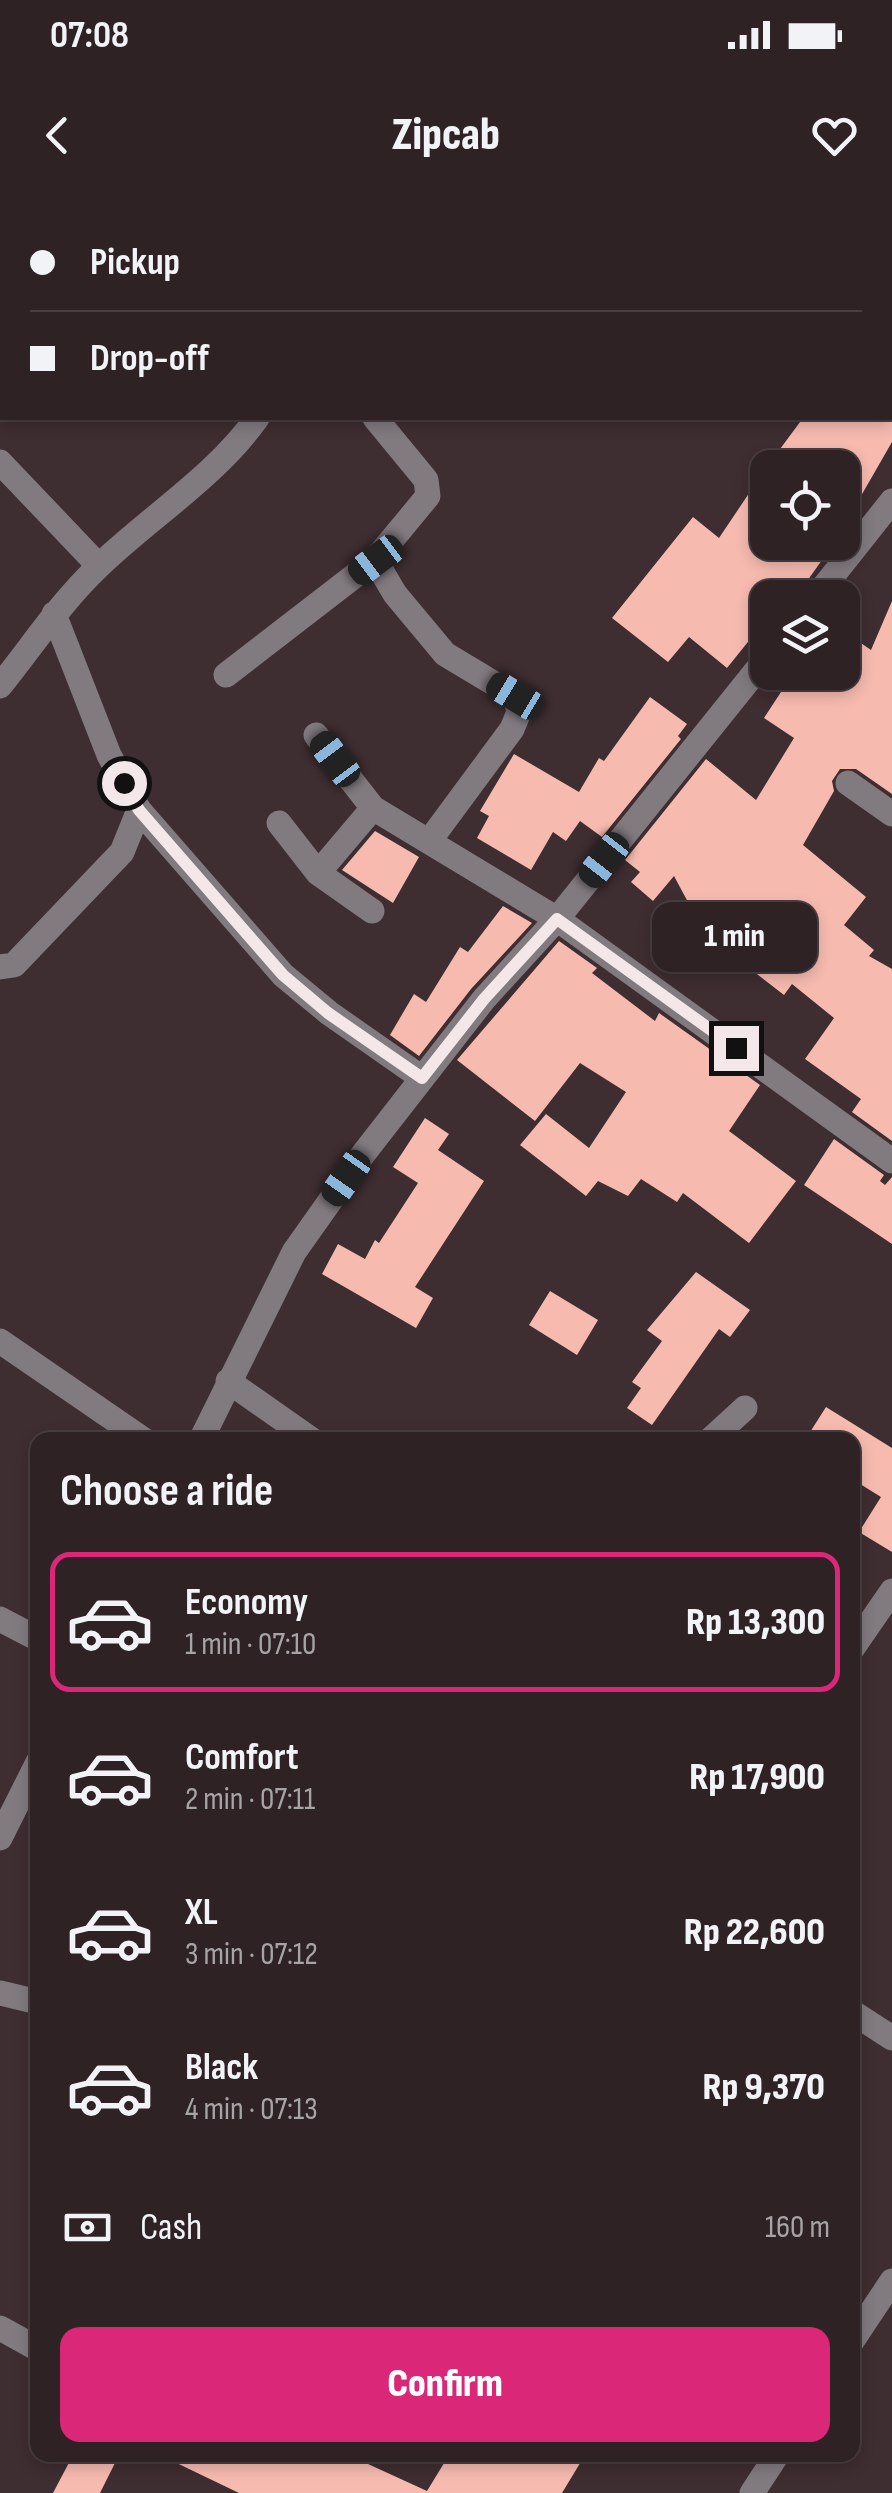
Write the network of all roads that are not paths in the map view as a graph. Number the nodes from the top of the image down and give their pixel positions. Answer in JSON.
{"nodes":[{"id":1,"x":256,"y":420,"type":"edge"},
{"id":2,"x":377,"y":420,"type":"edge"},
{"id":3,"x":0,"y":462,"type":"edge"},
{"id":4,"x":892,"y":501,"type":"edge"},
{"id":5,"x":376,"y":560,"type":"junction"},
{"id":6,"x":99,"y":566,"type":"junction"},
{"id":7,"x":828,"y":580,"type":"edge"},
{"id":8,"x":54,"y":614,"type":"junction"},
{"id":9,"x":226,"y":674,"type":"dead end"},
{"id":10,"x":750,"y":678,"type":"edge"},
{"id":11,"x":0,"y":686,"type":"edge"},
{"id":12,"x":316,"y":734,"type":"dead end"},
{"id":13,"x":848,"y":784,"type":"dead end"},
{"id":14,"x":373,"y":808,"type":"junction"},
{"id":15,"x":139,"y":810,"type":"junction"},
{"id":16,"x":892,"y":814,"type":"edge"},
{"id":17,"x":278,"y":823,"type":"dead end"},
{"id":18,"x":430,"y":840,"type":"junction"},
{"id":19,"x":318,"y":873,"type":"junction"},
{"id":20,"x":372,"y":911,"type":"dead end"},
{"id":21,"x":557,"y":919,"type":"junction"},
{"id":22,"x":0,"y":967,"type":"edge"},
{"id":23,"x":422,"y":1078,"type":"junction"},
{"id":24,"x":892,"y":1161,"type":"edge"},
{"id":25,"x":0,"y":1341,"type":"edge"},
{"id":26,"x":228,"y":1380,"type":"junction"},
{"id":27,"x":744,"y":1408,"type":"dead end"},
{"id":28,"x":132,"y":1432,"type":"edge"},
{"id":29,"x":205,"y":1432,"type":"edge"},
{"id":30,"x":301,"y":1432,"type":"edge"},
{"id":31,"x":718,"y":1432,"type":"edge"},
{"id":32,"x":892,"y":1591,"type":"edge"},
{"id":33,"x":0,"y":1619,"type":"edge"},
{"id":34,"x":30,"y":1635,"type":"edge"},
{"id":35,"x":860,"y":1637,"type":"edge"},
{"id":36,"x":30,"y":1778,"type":"edge"},
{"id":37,"x":0,"y":1838,"type":"edge"},
{"id":38,"x":0,"y":1992,"type":"edge"},
{"id":39,"x":30,"y":2000,"type":"edge"},
{"id":40,"x":860,"y":2017,"type":"edge"},
{"id":41,"x":892,"y":2038,"type":"edge"},
{"id":42,"x":890,"y":2289,"type":"edge"},
{"id":43,"x":0,"y":2328,"type":"edge"},
{"id":44,"x":860,"y":2330,"type":"edge"},
{"id":45,"x":30,"y":2345,"type":"edge"},
{"id":46,"x":772,"y":2462,"type":"edge"},
{"id":47,"x":752,"y":2493,"type":"edge"}],
"edges":[{"from":1,"to":6,"type":"street"},
{"from":2,"to":5,"type":"street"},
{"from":3,"to":6,"type":"street"},
{"from":4,"to":7,"type":"street"},
{"from":5,"to":9,"type":"street"},
{"from":5,"to":18,"type":"street"},
{"from":6,"to":8,"type":"street"},
{"from":8,"to":11,"type":"street"},
{"from":8,"to":15,"type":"street"},
{"from":10,"to":21,"type":"street"},
{"from":12,"to":14,"type":"street"},
{"from":13,"to":16,"type":"street"},
{"from":14,"to":18,"type":"street"},
{"from":14,"to":19,"type":"street"},
{"from":15,"to":22,"type":"street"},
{"from":15,"to":23,"type":"street"},
{"from":17,"to":19,"type":"street"},
{"from":18,"to":21,"type":"street"},
{"from":19,"to":20,"type":"street"},
{"from":21,"to":23,"type":"street"},
{"from":21,"to":24,"type":"street"},
{"from":23,"to":26,"type":"street"},
{"from":25,"to":28,"type":"street"},
{"from":26,"to":29,"type":"street"},
{"from":26,"to":30,"type":"street"},
{"from":27,"to":31,"type":"street"},
{"from":32,"to":35,"type":"street"},
{"from":33,"to":34,"type":"street"},
{"from":36,"to":37,"type":"street"},
{"from":38,"to":39,"type":"street"},
{"from":40,"to":41,"type":"street"},
{"from":42,"to":44,"type":"street"},
{"from":43,"to":45,"type":"street"},
{"from":46,"to":47,"type":"street"}]}
